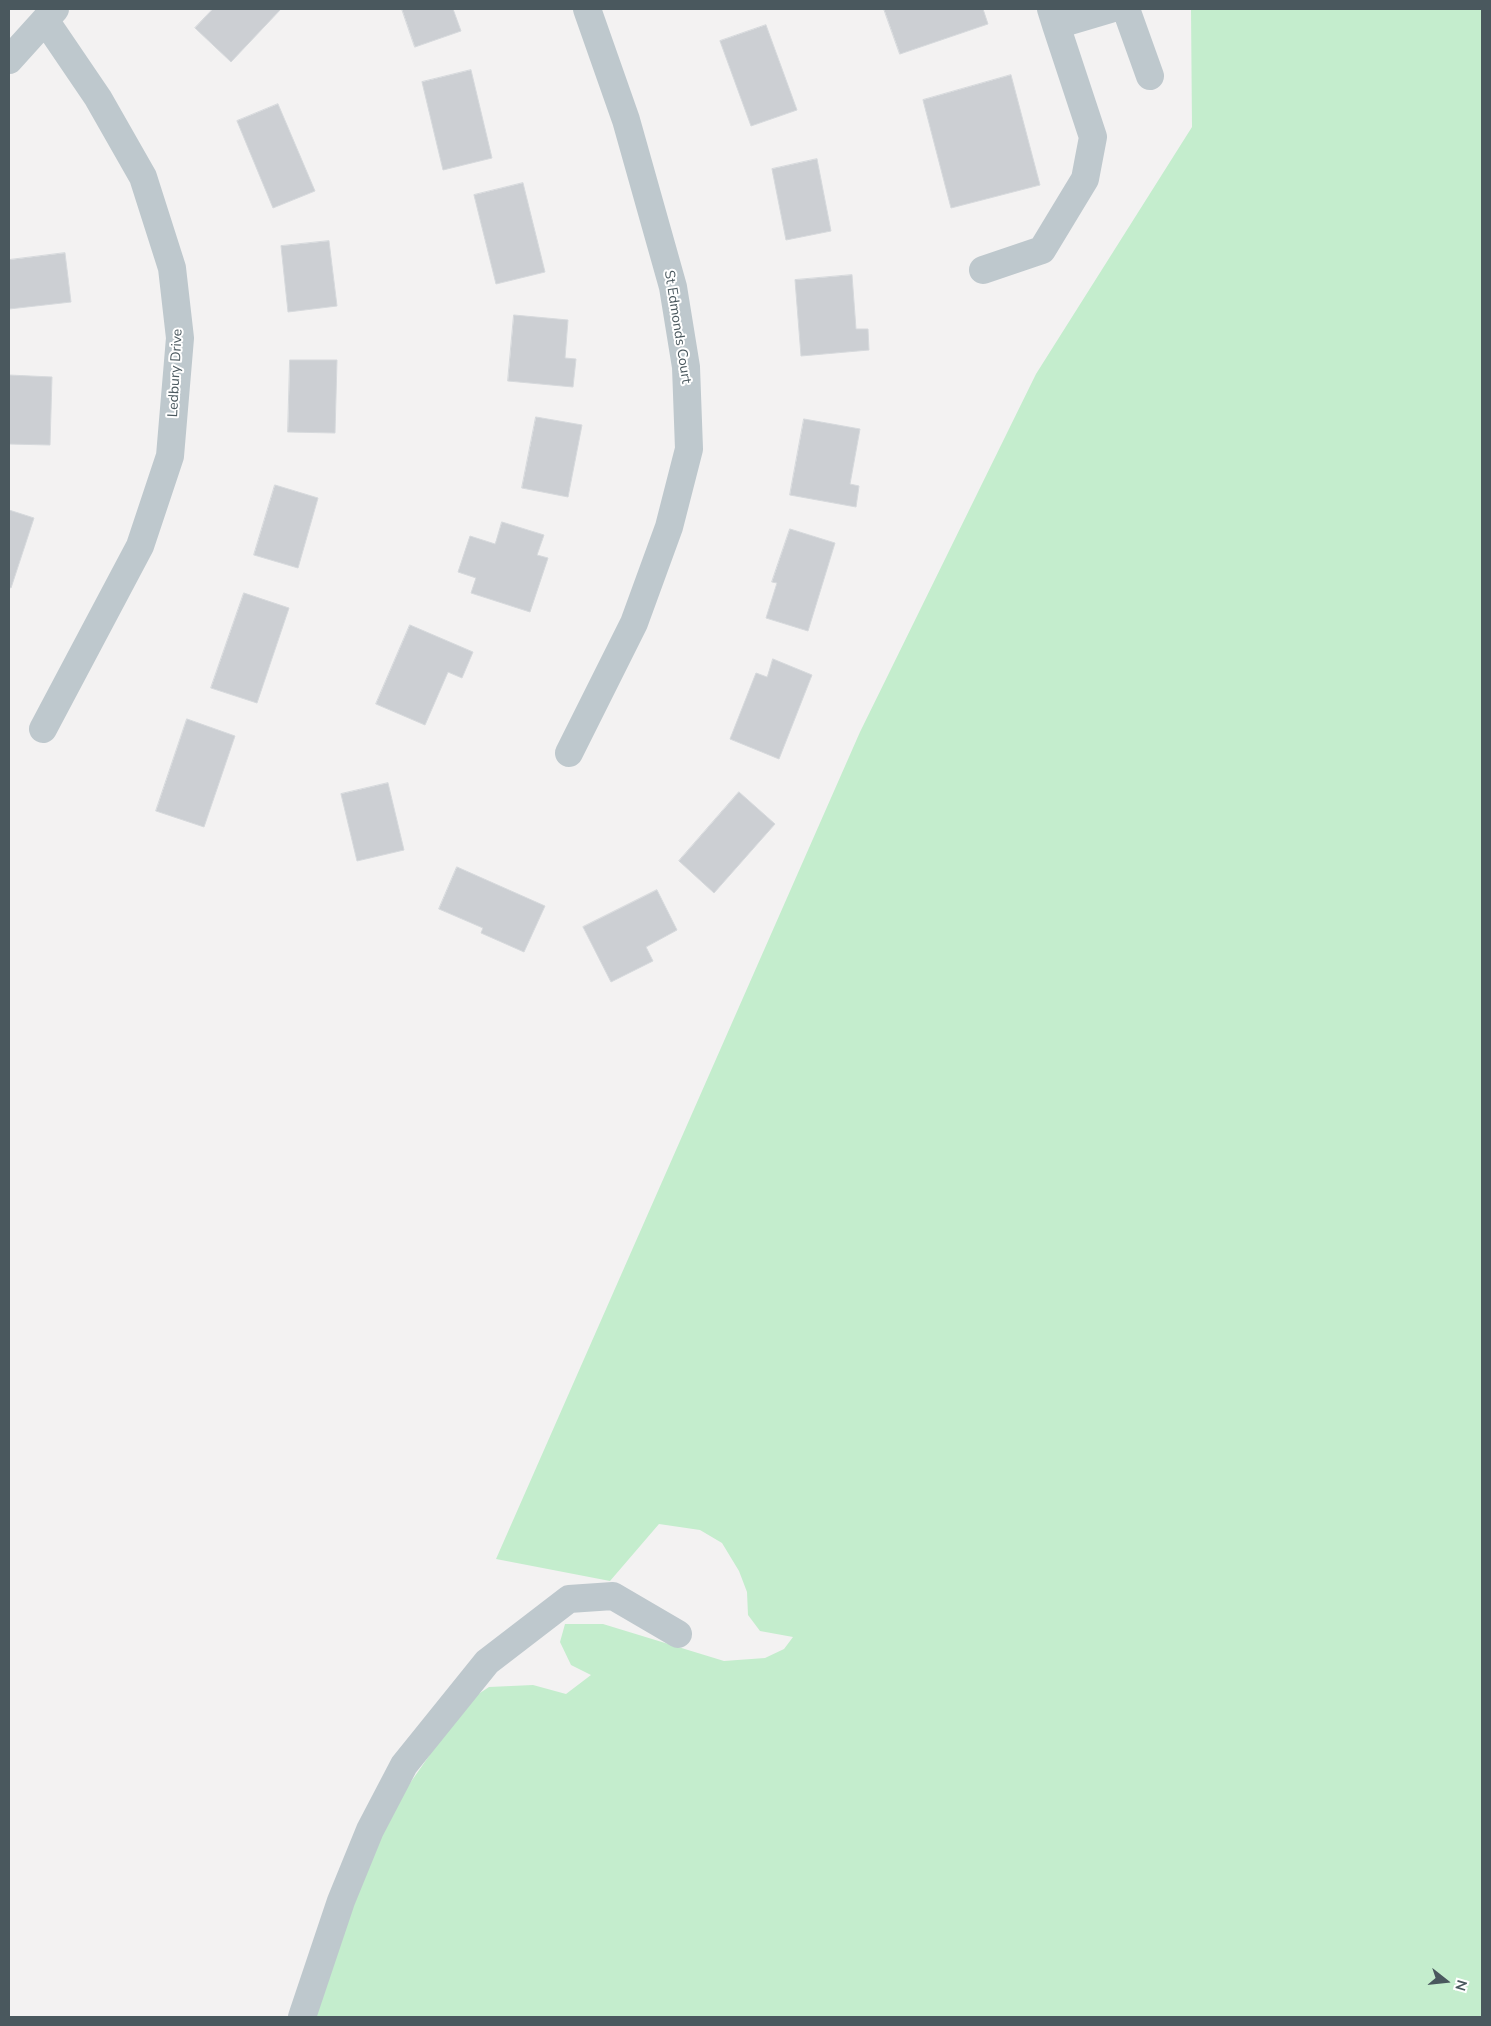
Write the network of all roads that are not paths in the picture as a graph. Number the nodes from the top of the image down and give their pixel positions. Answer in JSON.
{"nodes":[{"id":1,"x":588,"y":9,"type":"edge"},
{"id":2,"x":1110,"y":9,"type":"edge"},
{"id":3,"x":1126,"y":9,"type":"edge"},
{"id":4,"x":50,"y":15,"type":"edge"},
{"id":5,"x":1054,"y":17,"type":"edge"},
{"id":6,"x":9,"y":60,"type":"edge"},
{"id":7,"x":1150,"y":76,"type":"dead end"},
{"id":8,"x":983,"y":270,"type":"dead end"},
{"id":9,"x":43,"y":729,"type":"dead end"},
{"id":10,"x":569,"y":752,"type":"dead end"},
{"id":11,"x":678,"y":1634,"type":"dead end"},
{"id":12,"x":302,"y":2017,"type":"edge"}],
"edges":[{"from":1,"to":10,"type":"street","name":"St Edmonds Court"},
{"from":2,"to":5,"type":"street"},
{"from":3,"to":7,"type":"street"},
{"from":4,"to":6,"type":"street"},
{"from":4,"to":9,"type":"street","name":"Ledbury Drive"},
{"from":5,"to":8,"type":"street"},
{"from":11,"to":12,"type":"street"}]}
